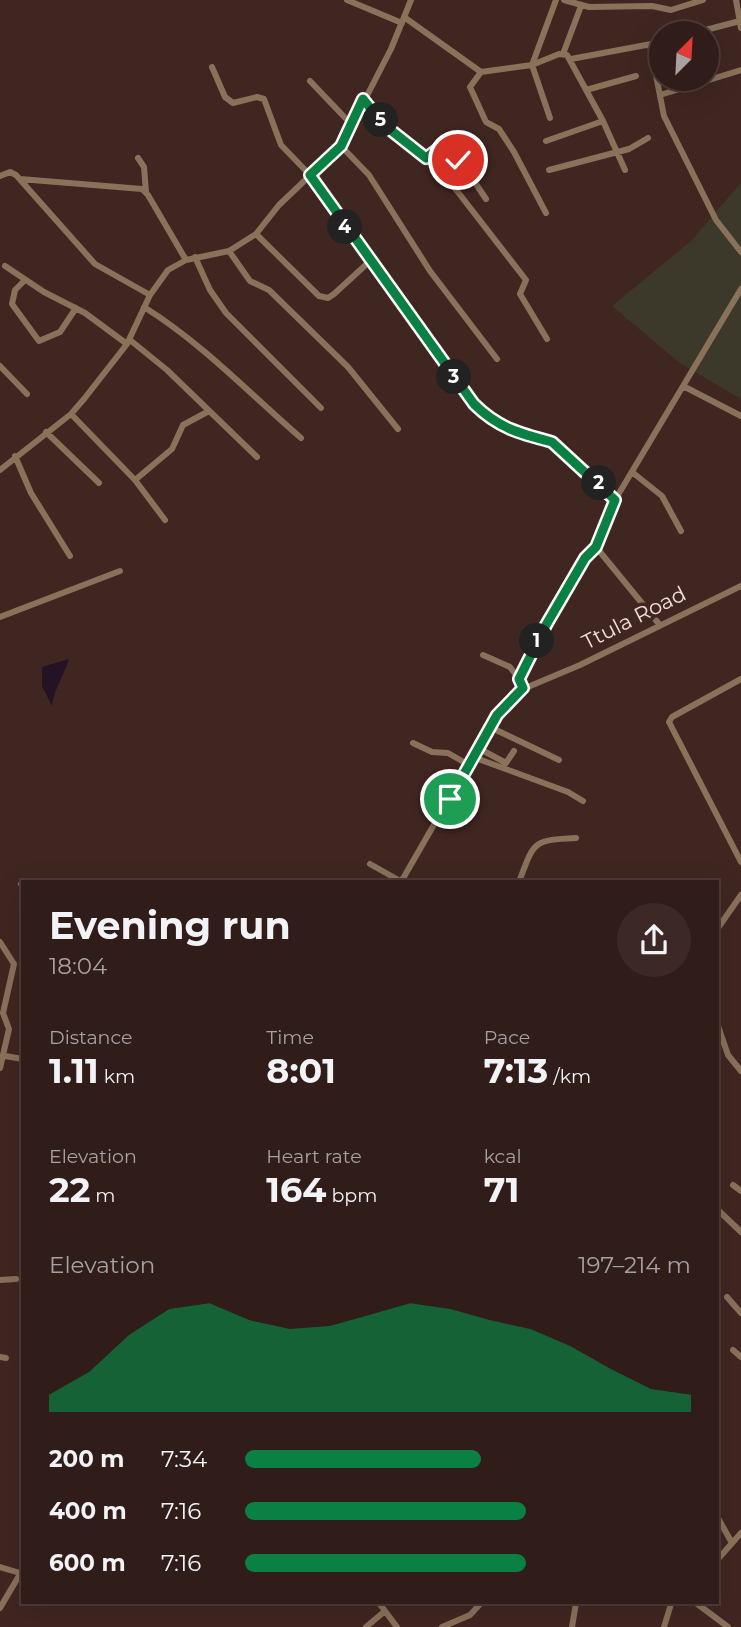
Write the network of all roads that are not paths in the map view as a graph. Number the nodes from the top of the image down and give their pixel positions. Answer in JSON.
{"nodes":[{"id":1,"x":347,"y":0,"type":"edge"},
{"id":2,"x":411,"y":0,"type":"edge"},
{"id":3,"x":556,"y":0,"type":"edge"},
{"id":4,"x":564,"y":0,"type":"edge"},
{"id":5,"x":703,"y":0,"type":"edge"},
{"id":6,"x":736,"y":0,"type":"edge"},
{"id":7,"x":581,"y":6,"type":"junction"},
{"id":8,"x":403,"y":20,"type":"junction"},
{"id":9,"x":740,"y":25,"type":"edge"},
{"id":10,"x":719,"y":29,"type":"edge"},
{"id":11,"x":649,"y":45,"type":"edge"},
{"id":12,"x":563,"y":54,"type":"junction"},
{"id":13,"x":571,"y":59,"type":"junction"},
{"id":14,"x":532,"y":65,"type":"junction"},
{"id":15,"x":212,"y":67,"type":"dead end"},
{"id":16,"x":741,"y":70,"type":"edge"},
{"id":17,"x":481,"y":72,"type":"junction"},
{"id":18,"x":636,"y":76,"type":"dead end"},
{"id":19,"x":310,"y":81,"type":"dead end"},
{"id":20,"x":586,"y":90,"type":"junction"},
{"id":21,"x":659,"y":91,"type":"edge"},
{"id":22,"x":660,"y":94,"type":"junction"},
{"id":23,"x":363,"y":99,"type":"junction"},
{"id":24,"x":550,"y":118,"type":"dead end"},
{"id":25,"x":603,"y":121,"type":"junction"},
{"id":26,"x":351,"y":124,"type":"junction"},
{"id":27,"x":648,"y":138,"type":"dead end"},
{"id":28,"x":546,"y":141,"type":"dead end"},
{"id":29,"x":341,"y":146,"type":"junction"},
{"id":30,"x":617,"y":151,"type":"junction"},
{"id":31,"x":138,"y":158,"type":"dead end"},
{"id":32,"x":426,"y":158,"type":"junction"},
{"id":33,"x":548,"y":170,"type":"dead end"},
{"id":34,"x":625,"y":170,"type":"dead end"},
{"id":35,"x":310,"y":175,"type":"junction"},
{"id":36,"x":0,"y":176,"type":"edge"},
{"id":37,"x":20,"y":179,"type":"junction"},
{"id":38,"x":146,"y":192,"type":"junction"},
{"id":39,"x":486,"y":198,"type":"dead end"},
{"id":40,"x":546,"y":213,"type":"dead end"},
{"id":41,"x":256,"y":234,"type":"junction"},
{"id":42,"x":229,"y":251,"type":"junction"},
{"id":43,"x":741,"y":252,"type":"edge"},
{"id":44,"x":195,"y":257,"type":"junction"},
{"id":45,"x":186,"y":260,"type":"junction"},
{"id":46,"x":370,"y":261,"type":"junction"},
{"id":47,"x":5,"y":266,"type":"dead end"},
{"id":48,"x":25,"y":280,"type":"junction"},
{"id":49,"x":741,"y":289,"type":"edge"},
{"id":50,"x":150,"y":295,"type":"junction"},
{"id":51,"x":144,"y":307,"type":"junction"},
{"id":52,"x":76,"y":308,"type":"junction"},
{"id":53,"x":547,"y":339,"type":"dead end"},
{"id":54,"x":128,"y":342,"type":"junction"},
{"id":55,"x":497,"y":359,"type":"dead end"},
{"id":56,"x":0,"y":366,"type":"edge"},
{"id":57,"x":685,"y":387,"type":"junction"},
{"id":58,"x":27,"y":394,"type":"dead end"},
{"id":59,"x":321,"y":408,"type":"dead end"},
{"id":60,"x":209,"y":411,"type":"junction"},
{"id":61,"x":71,"y":414,"type":"junction"},
{"id":62,"x":741,"y":416,"type":"edge"},
{"id":63,"x":398,"y":429,"type":"dead end"},
{"id":64,"x":46,"y":432,"type":"junction"},
{"id":65,"x":301,"y":438,"type":"dead end"},
{"id":66,"x":15,"y":456,"type":"junction"},
{"id":67,"x":257,"y":457,"type":"dead end"},
{"id":68,"x":0,"y":470,"type":"edge"},
{"id":69,"x":632,"y":472,"type":"junction"},
{"id":70,"x":135,"y":480,"type":"junction"},
{"id":71,"x":99,"y":484,"type":"dead end"},
{"id":72,"x":615,"y":500,"type":"junction"},
{"id":73,"x":165,"y":520,"type":"dead end"},
{"id":74,"x":681,"y":531,"type":"dead end"},
{"id":75,"x":596,"y":547,"type":"junction"},
{"id":76,"x":70,"y":556,"type":"dead end"},
{"id":77,"x":120,"y":571,"type":"dead end"},
{"id":78,"x":741,"y":586,"type":"edge"},
{"id":79,"x":0,"y":617,"type":"edge"},
{"id":80,"x":659,"y":624,"type":"junction"},
{"id":81,"x":483,"y":655,"type":"dead end"},
{"id":82,"x":519,"y":679,"type":"junction"},
{"id":83,"x":741,"y":679,"type":"edge"},
{"id":84,"x":523,"y":688,"type":"junction"},
{"id":85,"x":490,"y":727,"type":"junction"},
{"id":86,"x":413,"y":743,"type":"dead end"},
{"id":87,"x":478,"y":748,"type":"junction"},
{"id":88,"x":514,"y":751,"type":"dead end"},
{"id":89,"x":473,"y":757,"type":"junction"},
{"id":90,"x":559,"y":760,"type":"dead end"},
{"id":91,"x":468,"y":765,"type":"junction"},
{"id":92,"x":583,"y":801,"type":"dead end"},
{"id":93,"x":576,"y":838,"type":"dead end"},
{"id":94,"x":741,"y":862,"type":"edge"},
{"id":95,"x":370,"y":864,"type":"dead end"},
{"id":96,"x":398,"y":880,"type":"edge"},
{"id":97,"x":403,"y":880,"type":"edge"},
{"id":98,"x":520,"y":880,"type":"edge"},
{"id":99,"x":741,"y":895,"type":"edge"},
{"id":100,"x":719,"y":928,"type":"edge"},
{"id":101,"x":0,"y":942,"type":"edge"},
{"id":102,"x":719,"y":1029,"type":"edge"},
{"id":103,"x":5,"y":1056,"type":"junction"},
{"id":104,"x":21,"y":1059,"type":"edge"},
{"id":105,"x":0,"y":1068,"type":"edge"},
{"id":106,"x":741,"y":1071,"type":"edge"},
{"id":107,"x":733,"y":1185,"type":"dead end"},
{"id":108,"x":741,"y":1191,"type":"edge"},
{"id":109,"x":719,"y":1211,"type":"edge"},
{"id":110,"x":741,"y":1232,"type":"edge"},
{"id":111,"x":16,"y":1279,"type":"dead end"},
{"id":112,"x":0,"y":1280,"type":"edge"},
{"id":113,"x":727,"y":1297,"type":"dead end"},
{"id":114,"x":741,"y":1313,"type":"edge"},
{"id":115,"x":733,"y":1350,"type":"dead end"},
{"id":116,"x":741,"y":1357,"type":"edge"},
{"id":117,"x":719,"y":1520,"type":"edge"},
{"id":118,"x":741,"y":1533,"type":"edge"},
{"id":119,"x":732,"y":1543,"type":"junction"},
{"id":120,"x":719,"y":1558,"type":"edge"},
{"id":121,"x":0,"y":1567,"type":"edge"},
{"id":122,"x":21,"y":1571,"type":"edge"},
{"id":123,"x":21,"y":1573,"type":"edge"},
{"id":124,"x":380,"y":1604,"type":"edge"},
{"id":125,"x":480,"y":1604,"type":"edge"},
{"id":126,"x":576,"y":1604,"type":"edge"},
{"id":127,"x":672,"y":1604,"type":"edge"},
{"id":128,"x":697,"y":1604,"type":"edge"},
{"id":129,"x":0,"y":1608,"type":"edge"},
{"id":130,"x":385,"y":1611,"type":"junction"},
{"id":131,"x":573,"y":1626,"type":"edge"},
{"id":132,"x":366,"y":1627,"type":"edge"},
{"id":133,"x":397,"y":1627,"type":"edge"},
{"id":134,"x":442,"y":1627,"type":"edge"},
{"id":135,"x":664,"y":1627,"type":"edge"},
{"id":136,"x":729,"y":1627,"type":"edge"}],
"edges":[{"from":1,"to":8,"type":"street"},
{"from":2,"to":8,"type":"street"},
{"from":3,"to":14,"type":"street"},
{"from":4,"to":7,"type":"street"},
{"from":5,"to":7,"type":"street"},
{"from":6,"to":9,"type":"street"},
{"from":7,"to":12,"type":"street"},
{"from":8,"to":17,"type":"street"},
{"from":8,"to":23,"type":"street"},
{"from":9,"to":10,"type":"street"},
{"from":11,"to":13,"type":"street"},
{"from":12,"to":13,"type":"street"},
{"from":12,"to":14,"type":"street"},
{"from":13,"to":20,"type":"street"},
{"from":14,"to":17,"type":"street"},
{"from":14,"to":24,"type":"street"},
{"from":15,"to":35,"type":"street"},
{"from":16,"to":22,"type":"street"},
{"from":17,"to":40,"type":"street"},
{"from":18,"to":20,"type":"street"},
{"from":19,"to":26,"type":"street"},
{"from":20,"to":25,"type":"street"},
{"from":21,"to":22,"type":"street"},
{"from":22,"to":43,"type":"street"},
{"from":23,"to":26,"type":"street"},
{"from":23,"to":32,"type":"street"},
{"from":25,"to":28,"type":"street"},
{"from":25,"to":30,"type":"street"},
{"from":26,"to":29,"type":"street"},
{"from":27,"to":30,"type":"street"},
{"from":29,"to":35,"type":"street"},
{"from":29,"to":55,"type":"street"},
{"from":30,"to":33,"type":"street"},
{"from":30,"to":34,"type":"street"},
{"from":31,"to":38,"type":"street"},
{"from":32,"to":39,"type":"street"},
{"from":32,"to":53,"type":"street"},
{"from":35,"to":41,"type":"street"},
{"from":35,"to":46,"type":"street"},
{"from":36,"to":37,"type":"street"},
{"from":37,"to":38,"type":"street"},
{"from":37,"to":50,"type":"street"},
{"from":38,"to":45,"type":"street"},
{"from":41,"to":42,"type":"street"},
{"from":41,"to":46,"type":"street"},
{"from":42,"to":44,"type":"street"},
{"from":42,"to":63,"type":"street"},
{"from":44,"to":45,"type":"street"},
{"from":44,"to":59,"type":"street"},
{"from":45,"to":50,"type":"street"},
{"from":46,"to":72,"type":"street"},
{"from":47,"to":48,"type":"street"},
{"from":48,"to":52,"type":"street"},
{"from":48,"to":52,"type":"street"},
{"from":49,"to":57,"type":"street"},
{"from":50,"to":51,"type":"street"},
{"from":51,"to":54,"type":"street"},
{"from":51,"to":65,"type":"street"},
{"from":52,"to":54,"type":"street"},
{"from":54,"to":60,"type":"street"},
{"from":54,"to":61,"type":"street"},
{"from":56,"to":58,"type":"street"},
{"from":57,"to":62,"type":"street"},
{"from":57,"to":69,"type":"street"},
{"from":60,"to":67,"type":"street"},
{"from":60,"to":70,"type":"street"},
{"from":61,"to":64,"type":"street"},
{"from":61,"to":70,"type":"street"},
{"from":64,"to":66,"type":"street"},
{"from":64,"to":71,"type":"street"},
{"from":66,"to":68,"type":"street"},
{"from":66,"to":76,"type":"street"},
{"from":69,"to":72,"type":"street"},
{"from":69,"to":74,"type":"street"},
{"from":70,"to":73,"type":"street"},
{"from":72,"to":75,"type":"street"},
{"from":75,"to":80,"type":"street"},
{"from":75,"to":82,"type":"street"},
{"from":77,"to":79,"type":"street"},
{"from":78,"to":80,"type":"street","name":"Ttula Road"},
{"from":80,"to":84,"type":"street","name":"Ttula Road"},
{"from":81,"to":82,"type":"street"},
{"from":82,"to":84,"type":"street"},
{"from":83,"to":94,"type":"street"},
{"from":84,"to":85,"type":"street","name":"Ttula Road"},
{"from":85,"to":87,"type":"street","name":"Ttula Road"},
{"from":85,"to":90,"type":"street"},
{"from":86,"to":91,"type":"street"},
{"from":87,"to":88,"type":"street"},
{"from":87,"to":89,"type":"street","name":"Ttula Road"},
{"from":89,"to":91,"type":"street","name":"Ttula Road"},
{"from":89,"to":92,"type":"street"},
{"from":91,"to":97,"type":"street","name":"Ttula Road"},
{"from":93,"to":98,"type":"street"},
{"from":95,"to":96,"type":"street"},
{"from":99,"to":100,"type":"street"},
{"from":101,"to":103,"type":"street"},
{"from":102,"to":106,"type":"street"},
{"from":103,"to":104,"type":"street"},
{"from":103,"to":105,"type":"street"},
{"from":107,"to":108,"type":"street"},
{"from":109,"to":110,"type":"street"},
{"from":111,"to":112,"type":"street"},
{"from":113,"to":114,"type":"street"},
{"from":115,"to":116,"type":"street"},
{"from":117,"to":119,"type":"street"},
{"from":118,"to":119,"type":"street"},
{"from":119,"to":120,"type":"street"},
{"from":121,"to":122,"type":"street"},
{"from":123,"to":129,"type":"street"},
{"from":124,"to":130,"type":"street"},
{"from":125,"to":134,"type":"street"},
{"from":126,"to":131,"type":"street"},
{"from":127,"to":135,"type":"street"},
{"from":128,"to":136,"type":"street"},
{"from":130,"to":132,"type":"street"},
{"from":130,"to":133,"type":"street"}]}
